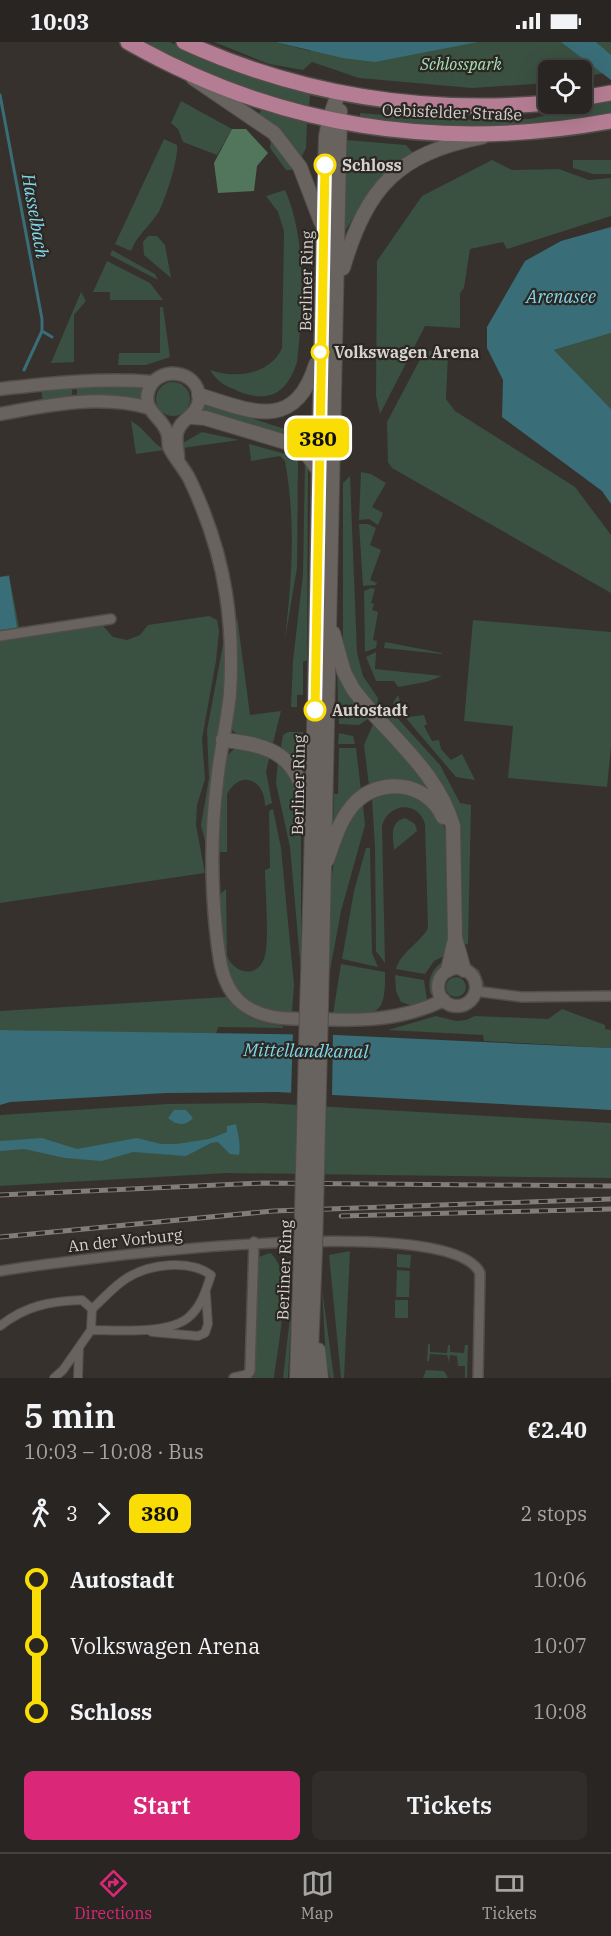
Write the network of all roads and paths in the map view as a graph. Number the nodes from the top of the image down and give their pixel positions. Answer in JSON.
{"nodes":[{"id":1,"x":128,"y":42,"type":"edge"},
{"id":2,"x":184,"y":42,"type":"edge"},
{"id":3,"x":182,"y":69,"type":"junction"},
{"id":4,"x":610,"y":93,"type":"edge"},
{"id":5,"x":338,"y":94,"type":"junction"},
{"id":6,"x":592,"y":96,"type":"edge"},
{"id":7,"x":538,"y":104,"type":"edge"},
{"id":8,"x":335,"y":121,"type":"junction"},
{"id":9,"x":611,"y":121,"type":"edge"},
{"id":10,"x":499,"y":134,"type":"junction"},
{"id":11,"x":323,"y":228,"type":"junction"},
{"id":12,"x":337,"y":288,"type":"junction"},
{"id":13,"x":320,"y":350,"type":"junction"},
{"id":14,"x":153,"y":382,"type":"junction"},
{"id":15,"x":0,"y":389,"type":"edge"},
{"id":16,"x":199,"y":395,"type":"junction"},
{"id":17,"x":149,"y":408,"type":"junction"},
{"id":18,"x":0,"y":414,"type":"edge"},
{"id":19,"x":187,"y":420,"type":"junction"},
{"id":20,"x":160,"y":421,"type":"junction"},
{"id":21,"x":178,"y":458,"type":"junction"},
{"id":22,"x":318,"y":470,"type":"junction"},
{"id":23,"x":111,"y":619,"type":"dead end"},
{"id":24,"x":329,"y":620,"type":"junction"},
{"id":25,"x":0,"y":636,"type":"edge"},
{"id":26,"x":223,"y":740,"type":"junction"},
{"id":27,"x":313,"y":835,"type":"junction"},
{"id":28,"x":454,"y":853,"type":"junction"},
{"id":29,"x":322,"y":874,"type":"junction"},
{"id":30,"x":455,"y":938,"type":"junction"},
{"id":31,"x":448,"y":970,"type":"junction"},
{"id":32,"x":464,"y":970,"type":"junction"},
{"id":33,"x":475,"y":991,"type":"junction"},
{"id":34,"x":611,"y":996,"type":"edge"},
{"id":35,"x":444,"y":1000,"type":"junction"},
{"id":36,"x":314,"y":1007,"type":"junction"},
{"id":37,"x":254,"y":1242,"type":"junction"},
{"id":38,"x":308,"y":1251,"type":"junction"},
{"id":39,"x":0,"y":1271,"type":"edge"},
{"id":40,"x":206,"y":1290,"type":"junction"},
{"id":41,"x":314,"y":1303,"type":"junction"},
{"id":42,"x":92,"y":1309,"type":"junction"},
{"id":43,"x":0,"y":1326,"type":"edge"},
{"id":44,"x":91,"y":1330,"type":"junction"},
{"id":45,"x":141,"y":1330,"type":"junction"},
{"id":46,"x":80,"y":1347,"type":"junction"},
{"id":47,"x":54,"y":1378,"type":"edge"},
{"id":48,"x":78,"y":1378,"type":"edge"},
{"id":49,"x":234,"y":1378,"type":"edge"},
{"id":50,"x":297,"y":1378,"type":"edge"},
{"id":51,"x":310,"y":1378,"type":"edge"},
{"id":52,"x":321,"y":1378,"type":"edge"},
{"id":53,"x":478,"y":1378,"type":"edge"}],
"edges":[{"from":1,"to":3,"type":"main road","name":"Oebisfelder Straße"},
{"from":2,"to":5,"type":"main road","name":"Oebisfelder Straße"},
{"from":3,"to":8,"type":"main road","name":"Oebisfelder Straße"},
{"from":3,"to":11,"type":"main road"},
{"from":4,"to":6,"type":"main road"},
{"from":5,"to":7,"type":"main road","name":"Oebisfelder Straße"},
{"from":5,"to":8,"type":"main road"},
{"from":8,"to":10,"type":"main road","name":"Oebisfelder Straße"},
{"from":8,"to":11,"type":"main road","name":"Berliner Ring"},
{"from":8,"to":12,"type":"main road","name":"Berliner Ring"},
{"from":9,"to":10,"type":"main road","name":"Oebisfelder Straße"},
{"from":10,"to":12,"type":"main road"},
{"from":11,"to":13,"type":"main road","name":"Berliner Ring"},
{"from":12,"to":24,"type":"main road","name":"Berliner Ring"},
{"from":13,"to":16,"type":"main road"},
{"from":13,"to":22,"type":"main road","name":"Berliner Ring"},
{"from":14,"to":15,"type":"street"},
{"from":14,"to":16,"type":"street"},
{"from":14,"to":17,"type":"street"},
{"from":16,"to":19,"type":"street"},
{"from":17,"to":18,"type":"street"},
{"from":17,"to":20,"type":"street"},
{"from":19,"to":20,"type":"street"},
{"from":19,"to":21,"type":"street"},
{"from":19,"to":22,"type":"main road"},
{"from":20,"to":21,"type":"street"},
{"from":21,"to":26,"type":"street"},
{"from":22,"to":27,"type":"main road","name":"Berliner Ring"},
{"from":23,"to":25,"type":"street"},
{"from":24,"to":28,"type":"main road"},
{"from":24,"to":29,"type":"main road","name":"Berliner Ring"},
{"from":26,"to":27,"type":"main road"},
{"from":26,"to":35,"type":"street"},
{"from":27,"to":36,"type":"main road","name":"Berliner Ring"},
{"from":28,"to":29,"type":"main road"},
{"from":28,"to":30,"type":"main road"},
{"from":29,"to":36,"type":"main road","name":"Berliner Ring"},
{"from":30,"to":31,"type":"main road"},
{"from":30,"to":32,"type":"main road"},
{"from":31,"to":32,"type":"street"},
{"from":31,"to":35,"type":"street"},
{"from":32,"to":33,"type":"street"},
{"from":33,"to":34,"type":"street"},
{"from":33,"to":35,"type":"street"},
{"from":36,"to":38,"type":"main road","name":"Berliner Ring","bridge":true},
{"from":37,"to":39,"type":"street","name":"An der Vorburg"},
{"from":37,"to":49,"type":"street"},
{"from":37,"to":53,"type":"street","name":"An der Vorburg"},
{"from":38,"to":41,"type":"main road","name":"Berliner Ring"},
{"from":38,"to":50,"type":"main road","name":"Berliner Ring"},
{"from":40,"to":42,"type":"street"},
{"from":40,"to":45,"type":"street"},
{"from":40,"to":45,"type":"street"},
{"from":41,"to":51,"type":"main road","name":"Berliner Ring"},
{"from":41,"to":52,"type":"main road"},
{"from":42,"to":43,"type":"street"},
{"from":42,"to":44,"type":"street"},
{"from":44,"to":45,"type":"street"},
{"from":44,"to":46,"type":"street"},
{"from":46,"to":47,"type":"street"},
{"from":46,"to":48,"type":"street"}]}
